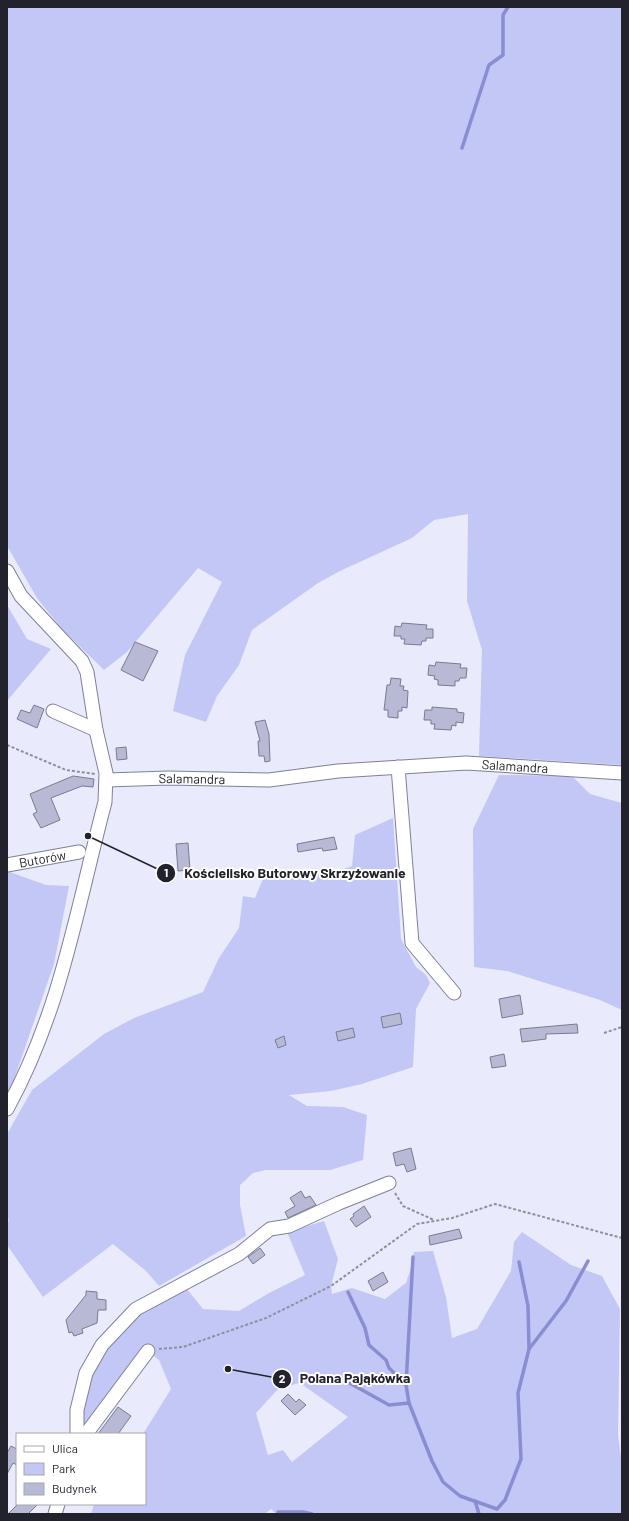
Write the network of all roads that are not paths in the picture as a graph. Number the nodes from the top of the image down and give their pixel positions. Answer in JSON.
{"nodes":[{"id":1,"x":7,"y":571,"type":"edge"},
{"id":2,"x":54,"y":711,"type":"dead end"},
{"id":3,"x":96,"y":730,"type":"junction"},
{"id":4,"x":398,"y":767,"type":"junction"},
{"id":5,"x":622,"y":773,"type":"edge"},
{"id":6,"x":107,"y":777,"type":"junction"},
{"id":7,"x":84,"y":852,"type":"junction"},
{"id":8,"x":7,"y":864,"type":"edge"},
{"id":9,"x":454,"y":993,"type":"dead end"},
{"id":10,"x":7,"y":1110,"type":"edge"},
{"id":11,"x":389,"y":1183,"type":"road end"},
{"id":12,"x":148,"y":1350,"type":"road end"},
{"id":13,"x":76,"y":1433,"type":"edge"},
{"id":14,"x":87,"y":1433,"type":"edge"}],
"edges":[{"from":1,"to":3,"type":"street"},
{"from":2,"to":3,"type":"street"},
{"from":3,"to":6,"type":"street"},
{"from":4,"to":5,"type":"street","name":"Salamandra"},
{"from":4,"to":6,"type":"street","name":"Salamandra"},
{"from":4,"to":9,"type":"street"},
{"from":6,"to":7,"type":"street"},
{"from":7,"to":8,"type":"street","name":"Butorów"},
{"from":7,"to":10,"type":"street"},
{"from":11,"to":13,"type":"street"},
{"from":12,"to":14,"type":"street"}]}
